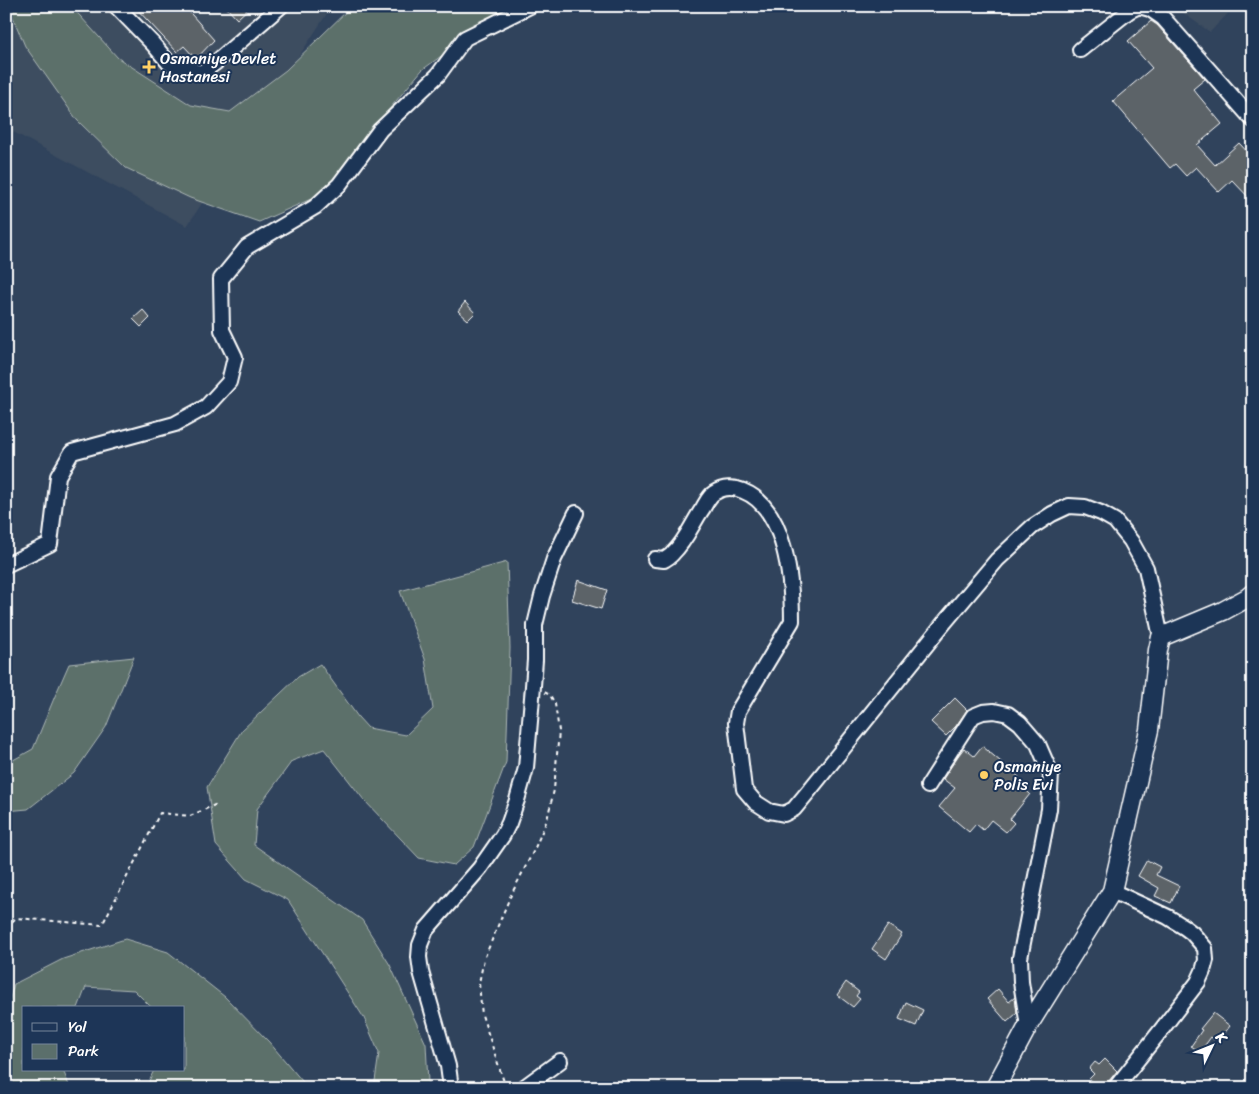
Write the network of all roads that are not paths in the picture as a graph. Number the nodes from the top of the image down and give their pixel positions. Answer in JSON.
{"nodes":[{"id":1,"x":116,"y":6,"type":"edge"},
{"id":2,"x":281,"y":6,"type":"edge"},
{"id":3,"x":530,"y":6,"type":"edge"},
{"id":4,"x":1139,"y":6,"type":"edge"},
{"id":5,"x":1080,"y":50,"type":"dead end"},
{"id":6,"x":1253,"y":120,"type":"edge"},
{"id":7,"x":576,"y":513,"type":"dead end"},
{"id":8,"x":655,"y":559,"type":"dead end"},
{"id":9,"x":6,"y":565,"type":"edge"},
{"id":10,"x":1253,"y":593,"type":"edge"},
{"id":11,"x":1161,"y":637,"type":"junction"},
{"id":12,"x":928,"y":786,"type":"dead end"},
{"id":13,"x":1112,"y":891,"type":"junction"},
{"id":14,"x":1028,"y":1026,"type":"junction"},
{"id":15,"x":560,"y":1061,"type":"dead end"},
{"id":16,"x":451,"y":1088,"type":"edge"},
{"id":17,"x":523,"y":1088,"type":"edge"},
{"id":18,"x":995,"y":1088,"type":"edge"},
{"id":19,"x":1115,"y":1088,"type":"edge"}],
"edges":[{"from":1,"to":2,"type":"street"},
{"from":3,"to":9,"type":"street"},
{"from":4,"to":5,"type":"street"},
{"from":4,"to":6,"type":"street"},
{"from":7,"to":16,"type":"street"},
{"from":8,"to":11,"type":"street"},
{"from":10,"to":11,"type":"street"},
{"from":11,"to":13,"type":"street"},
{"from":12,"to":14,"type":"street"},
{"from":13,"to":14,"type":"street"},
{"from":13,"to":19,"type":"street"},
{"from":14,"to":18,"type":"street"},
{"from":15,"to":17,"type":"street"}]}
